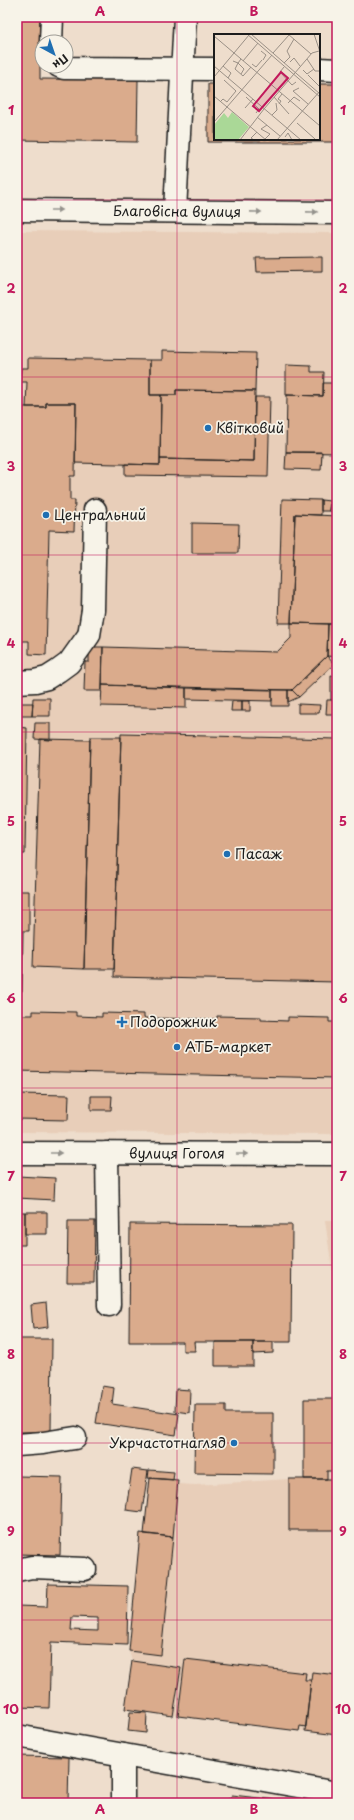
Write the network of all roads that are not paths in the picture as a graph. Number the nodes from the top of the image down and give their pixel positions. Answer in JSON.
{"nodes":[{"id":1,"x":52,"y":17,"type":"edge"},
{"id":2,"x":185,"y":17,"type":"edge"},
{"id":3,"x":51,"y":34,"type":"edge"},
{"id":4,"x":74,"y":68,"type":"edge"},
{"id":5,"x":182,"y":69,"type":"junction"},
{"id":6,"x":214,"y":69,"type":"edge"},
{"id":7,"x":320,"y":70,"type":"edge"},
{"id":8,"x":337,"y":70,"type":"edge"},
{"id":9,"x":17,"y":210,"type":"edge"},
{"id":10,"x":175,"y":211,"type":"junction"},
{"id":11,"x":337,"y":213,"type":"edge"},
{"id":12,"x":95,"y":510,"type":"dead end"},
{"id":13,"x":17,"y":682,"type":"edge"},
{"id":14,"x":17,"y":1153,"type":"edge"},
{"id":15,"x":107,"y":1153,"type":"junction"},
{"id":16,"x":337,"y":1154,"type":"edge"},
{"id":17,"x":109,"y":1305,"type":"dead end"},
{"id":18,"x":75,"y":1438,"type":"dead end"},
{"id":19,"x":17,"y":1445,"type":"edge"},
{"id":20,"x":85,"y":1569,"type":"dead end"},
{"id":21,"x":17,"y":1570,"type":"edge"},
{"id":22,"x":17,"y":1736,"type":"edge"},
{"id":23,"x":123,"y":1755,"type":"junction"},
{"id":24,"x":337,"y":1793,"type":"edge"},
{"id":25,"x":122,"y":1803,"type":"edge"}],
"edges":[{"from":1,"to":3,"type":"main road"},
{"from":2,"to":5,"type":"main road"},
{"from":4,"to":5,"type":"main road"},
{"from":5,"to":6,"type":"main road"},
{"from":5,"to":10,"type":"main road"},
{"from":7,"to":8,"type":"main road"},
{"from":9,"to":10,"type":"main road","name":"Благовісна вулиця","one_way":true},
{"from":10,"to":11,"type":"main road","name":"Благовісна вулиця","one_way":true},
{"from":12,"to":13,"type":"main road"},
{"from":14,"to":15,"type":"main road","name":"вулиця Гоголя","one_way":true},
{"from":15,"to":16,"type":"main road","name":"вулиця Гоголя","one_way":true},
{"from":15,"to":17,"type":"main road"},
{"from":18,"to":19,"type":"main road"},
{"from":20,"to":21,"type":"main road"},
{"from":22,"to":23,"type":"main road"},
{"from":23,"to":24,"type":"main road"},
{"from":23,"to":25,"type":"main road"}]}
